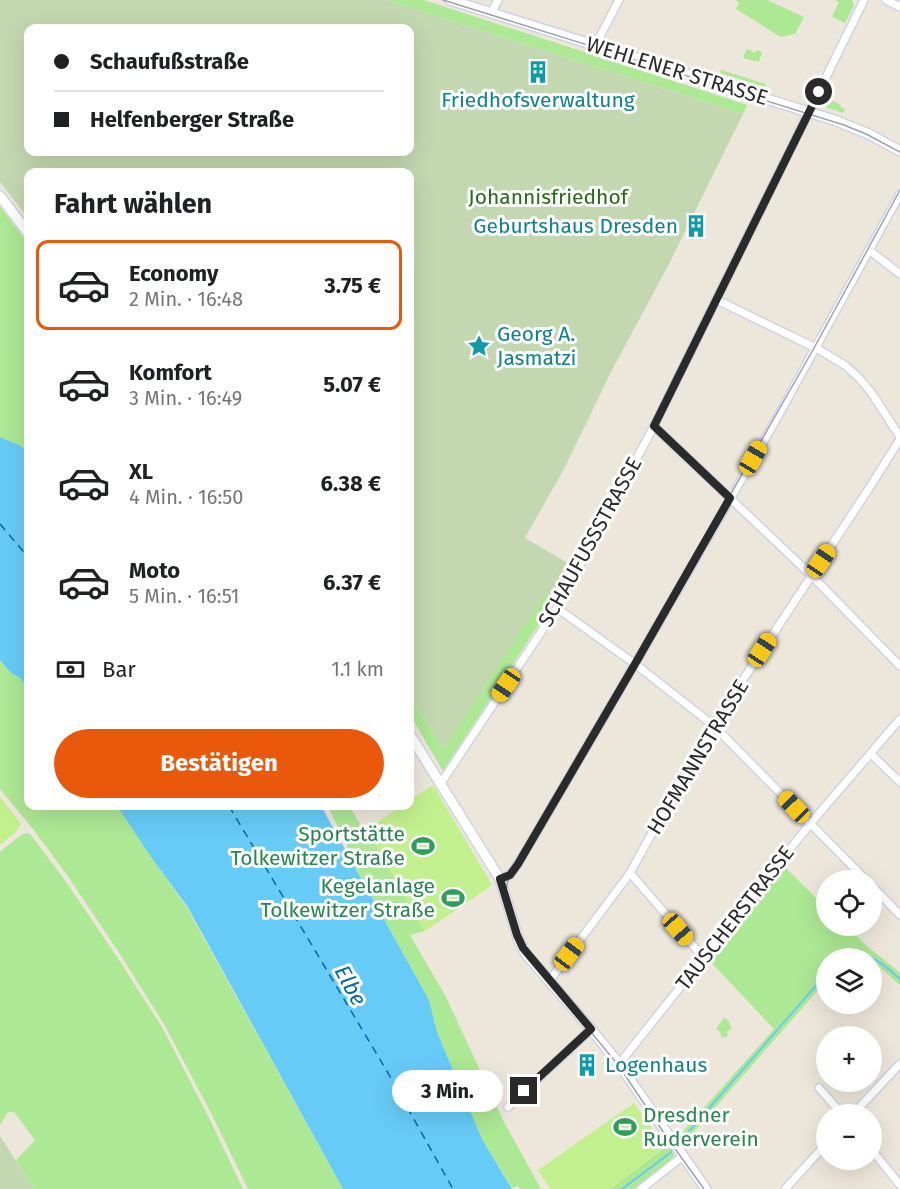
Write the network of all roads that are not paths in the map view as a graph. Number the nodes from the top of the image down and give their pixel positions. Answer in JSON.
{"nodes":[{"id":1,"x":450,"y":0,"type":"edge"},
{"id":2,"x":498,"y":0,"type":"edge"},
{"id":3,"x":619,"y":0,"type":"edge"},
{"id":4,"x":864,"y":0,"type":"edge"},
{"id":5,"x":886,"y":0,"type":"edge"},
{"id":6,"x":900,"y":7,"type":"edge"},
{"id":7,"x":491,"y":13,"type":"junction"},
{"id":8,"x":596,"y":46,"type":"junction"},
{"id":9,"x":808,"y":112,"type":"junction"},
{"id":10,"x":900,"y":151,"type":"edge"},
{"id":11,"x":900,"y":194,"type":"edge"},
{"id":12,"x":0,"y":196,"type":"edge"},
{"id":13,"x":24,"y":228,"type":"edge"},
{"id":14,"x":869,"y":250,"type":"junction"},
{"id":15,"x":900,"y":274,"type":"edge"},
{"id":16,"x":717,"y":300,"type":"junction"},
{"id":17,"x":816,"y":348,"type":"junction"},
{"id":18,"x":654,"y":426,"type":"junction"},
{"id":19,"x":900,"y":438,"type":"edge"},
{"id":20,"x":730,"y":498,"type":"junction"},
{"id":21,"x":812,"y":575,"type":"junction"},
{"id":22,"x":557,"y":608,"type":"junction"},
{"id":23,"x":635,"y":664,"type":"junction"},
{"id":24,"x":900,"y":666,"type":"edge"},
{"id":25,"x":900,"y":719,"type":"edge"},
{"id":26,"x":713,"y":725,"type":"junction"},
{"id":27,"x":414,"y":741,"type":"edge"},
{"id":28,"x":871,"y":754,"type":"junction"},
{"id":29,"x":900,"y":782,"type":"edge"},
{"id":30,"x":441,"y":783,"type":"junction"},
{"id":31,"x":810,"y":824,"type":"junction"},
{"id":32,"x":856,"y":870,"type":"edge"},
{"id":33,"x":630,"y":873,"type":"junction"},
{"id":34,"x":500,"y":879,"type":"junction"},
{"id":35,"x":882,"y":896,"type":"edge"},
{"id":36,"x":900,"y":915,"type":"edge"},
{"id":37,"x":703,"y":957,"type":"junction"},
{"id":38,"x":550,"y":980,"type":"junction"},
{"id":39,"x":591,"y":1029,"type":"junction"},
{"id":40,"x":620,"y":1064,"type":"junction"},
{"id":41,"x":900,"y":1064,"type":"edge"},
{"id":42,"x":823,"y":1092,"type":"edge"},
{"id":43,"x":833,"y":1104,"type":"edge"},
{"id":44,"x":862,"y":1104,"type":"edge"},
{"id":45,"x":507,"y":1107,"type":"dead end"},
{"id":46,"x":682,"y":1155,"type":"junction"},
{"id":47,"x":816,"y":1155,"type":"edge"},
{"id":48,"x":882,"y":1162,"type":"edge"},
{"id":49,"x":900,"y":1185,"type":"edge"},
{"id":50,"x":641,"y":1189,"type":"edge"},
{"id":51,"x":706,"y":1189,"type":"edge"},
{"id":52,"x":785,"y":1189,"type":"edge"},
{"id":53,"x":896,"y":1189,"type":"edge"}],
"edges":[{"from":1,"to":7,"type":"main road","name":"WEHLENER STRASSE"},
{"from":2,"to":7,"type":"street"},
{"from":3,"to":8,"type":"street"},
{"from":4,"to":9,"type":"street","name":"SCHAUFUSSSTRASSE"},
{"from":5,"to":6,"type":"street"},
{"from":7,"to":8,"type":"main road","name":"WEHLENER STRASSE"},
{"from":8,"to":9,"type":"main road","name":"WEHLENER STRASSE"},
{"from":9,"to":10,"type":"main road","name":"WEHLENER STRASSE"},
{"from":9,"to":16,"type":"street","name":"SCHAUFUSSSTRASSE"},
{"from":11,"to":14,"type":"street"},
{"from":12,"to":13,"type":"main road"},
{"from":14,"to":15,"type":"street"},
{"from":14,"to":17,"type":"street"},
{"from":16,"to":17,"type":"street"},
{"from":16,"to":18,"type":"street","name":"SCHAUFUSSSTRASSE"},
{"from":17,"to":19,"type":"street"},
{"from":17,"to":20,"type":"street"},
{"from":18,"to":20,"type":"street"},
{"from":18,"to":22,"type":"street","name":"SCHAUFUSSSTRASSE"},
{"from":19,"to":21,"type":"street","name":"HOFMANNSTRASSE"},
{"from":20,"to":21,"type":"street"},
{"from":20,"to":23,"type":"street"},
{"from":21,"to":24,"type":"street"},
{"from":21,"to":26,"type":"street","name":"HOFMANNSTRASSE"},
{"from":22,"to":23,"type":"street"},
{"from":22,"to":30,"type":"street","name":"SCHAUFUSSSTRASSE"},
{"from":23,"to":26,"type":"street"},
{"from":23,"to":34,"type":"street"},
{"from":25,"to":28,"type":"street","name":"TAUSCHERSTRASSE"},
{"from":26,"to":31,"type":"street"},
{"from":26,"to":33,"type":"street","name":"HOFMANNSTRASSE"},
{"from":27,"to":30,"type":"main road"},
{"from":28,"to":29,"type":"street"},
{"from":28,"to":31,"type":"street","name":"TAUSCHERSTRASSE"},
{"from":30,"to":34,"type":"main road"},
{"from":31,"to":32,"type":"street"},
{"from":31,"to":37,"type":"street","name":"TAUSCHERSTRASSE"},
{"from":33,"to":37,"type":"street"},
{"from":33,"to":38,"type":"street","name":"HOFMANNSTRASSE"},
{"from":34,"to":38,"type":"main road"},
{"from":35,"to":36,"type":"street"},
{"from":37,"to":40,"type":"street","name":"TAUSCHERSTRASSE"},
{"from":38,"to":39,"type":"main road"},
{"from":39,"to":40,"type":"main road"},
{"from":39,"to":45,"type":"street"},
{"from":40,"to":46,"type":"main road"},
{"from":41,"to":44,"type":"street"},
{"from":42,"to":43,"type":"street"},
{"from":46,"to":50,"type":"street"},
{"from":46,"to":51,"type":"main road"},
{"from":47,"to":52,"type":"street"},
{"from":48,"to":49,"type":"street"},
{"from":49,"to":53,"type":"street"}]}
